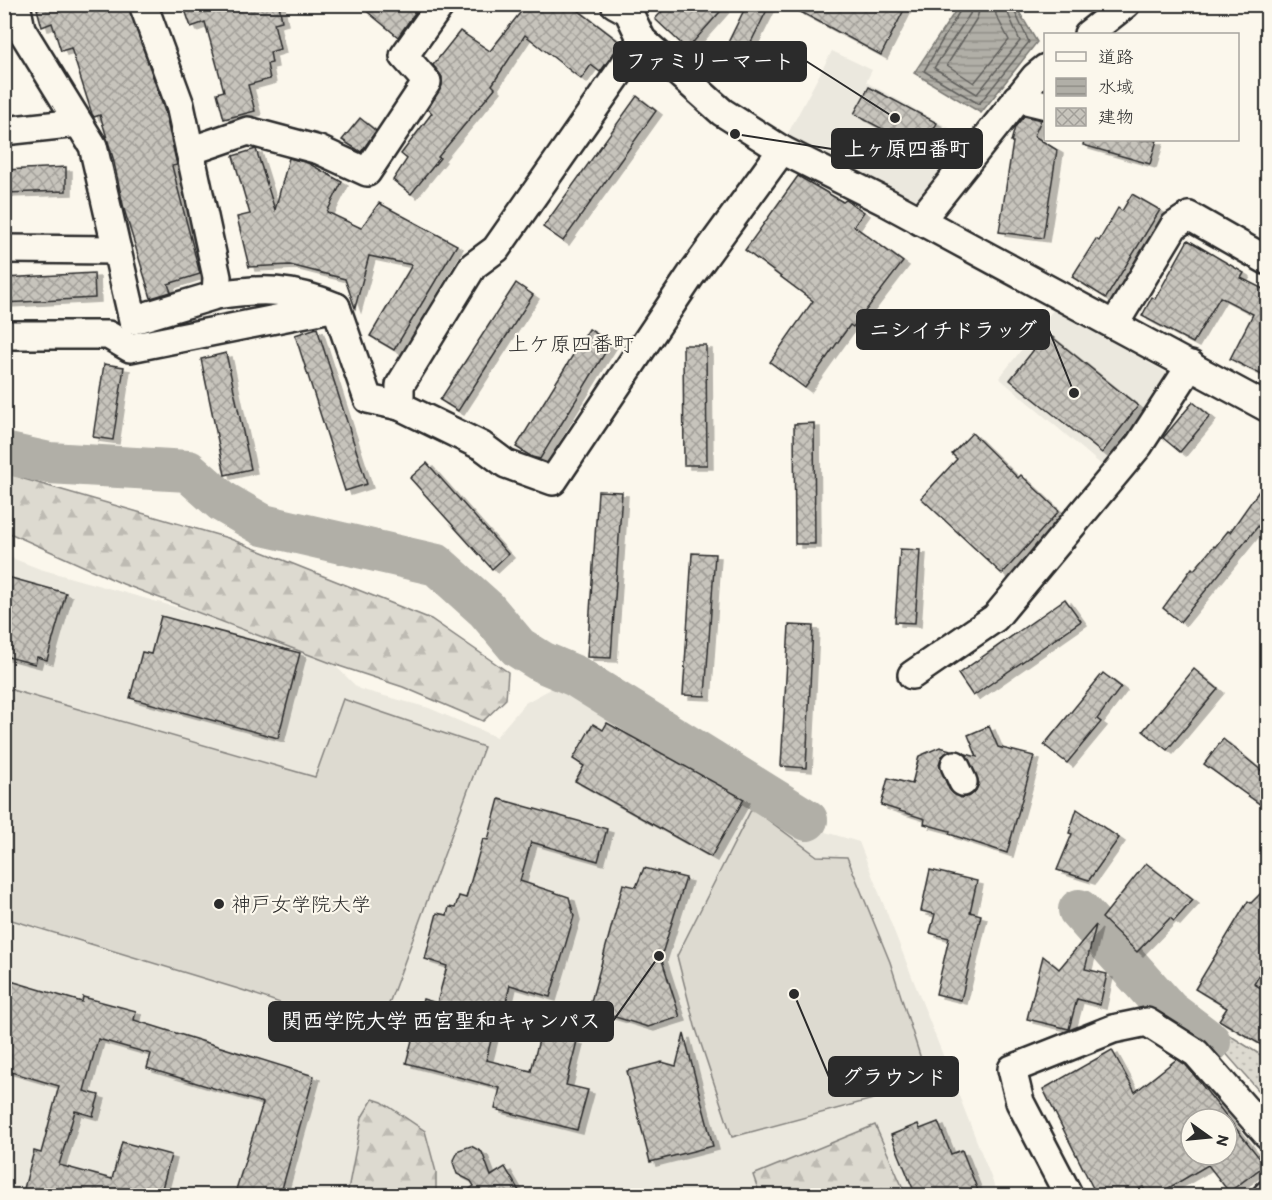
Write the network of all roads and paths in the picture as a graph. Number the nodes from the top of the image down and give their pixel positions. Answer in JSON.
{"nodes":[{"id":1,"x":143,"y":4,"type":"edge"},
{"id":2,"x":441,"y":4,"type":"edge"},
{"id":3,"x":1126,"y":4,"type":"edge"},
{"id":4,"x":626,"y":7,"type":"edge"},
{"id":5,"x":14,"y":21,"type":"edge"},
{"id":6,"x":1089,"y":33,"type":"edge"},
{"id":7,"x":642,"y":40,"type":"junction"},
{"id":8,"x":1044,"y":70,"type":"edge"},
{"id":9,"x":1017,"y":99,"type":"junction"},
{"id":10,"x":1044,"y":105,"type":"edge"},
{"id":11,"x":78,"y":123,"type":"junction"},
{"id":12,"x":4,"y":131,"type":"edge"},
{"id":13,"x":782,"y":150,"type":"junction"},
{"id":14,"x":190,"y":151,"type":"junction"},
{"id":15,"x":920,"y":221,"type":"junction"},
{"id":16,"x":4,"y":249,"type":"edge"},
{"id":17,"x":117,"y":250,"type":"junction"},
{"id":18,"x":1268,"y":261,"type":"edge"},
{"id":19,"x":216,"y":295,"type":"junction"},
{"id":20,"x":336,"y":307,"type":"junction"},
{"id":21,"x":1114,"y":326,"type":"junction"},
{"id":22,"x":4,"y":335,"type":"edge"},
{"id":23,"x":1191,"y":365,"type":"junction"},
{"id":24,"x":400,"y":406,"type":"junction"},
{"id":25,"x":1268,"y":408,"type":"edge"},
{"id":26,"x":912,"y":675,"type":"dead end"},
{"id":27,"x":1268,"y":1135,"type":"edge"},
{"id":28,"x":1069,"y":1196,"type":"edge"}],
"edges":[{"from":1,"to":14,"type":"street"},
{"from":2,"to":14,"type":"street"},
{"from":3,"to":6,"type":"street"},
{"from":4,"to":7,"type":"street"},
{"from":5,"to":11,"type":"street"},
{"from":7,"to":13,"type":"street"},
{"from":7,"to":24,"type":"street"},
{"from":8,"to":9,"type":"street"},
{"from":9,"to":10,"type":"street"},
{"from":9,"to":15,"type":"street"},
{"from":11,"to":12,"type":"street"},
{"from":11,"to":17,"type":"street"},
{"from":13,"to":15,"type":"street"},
{"from":13,"to":24,"type":"street"},
{"from":14,"to":19,"type":"street"},
{"from":15,"to":21,"type":"street"},
{"from":16,"to":17,"type":"street"},
{"from":17,"to":19,"type":"street"},
{"from":18,"to":21,"type":"street"},
{"from":19,"to":20,"type":"street"},
{"from":20,"to":22,"type":"street"},
{"from":20,"to":24,"type":"street"},
{"from":21,"to":23,"type":"street"},
{"from":23,"to":25,"type":"street"},
{"from":23,"to":26,"type":"street"},
{"from":27,"to":28,"type":"street"}]}
